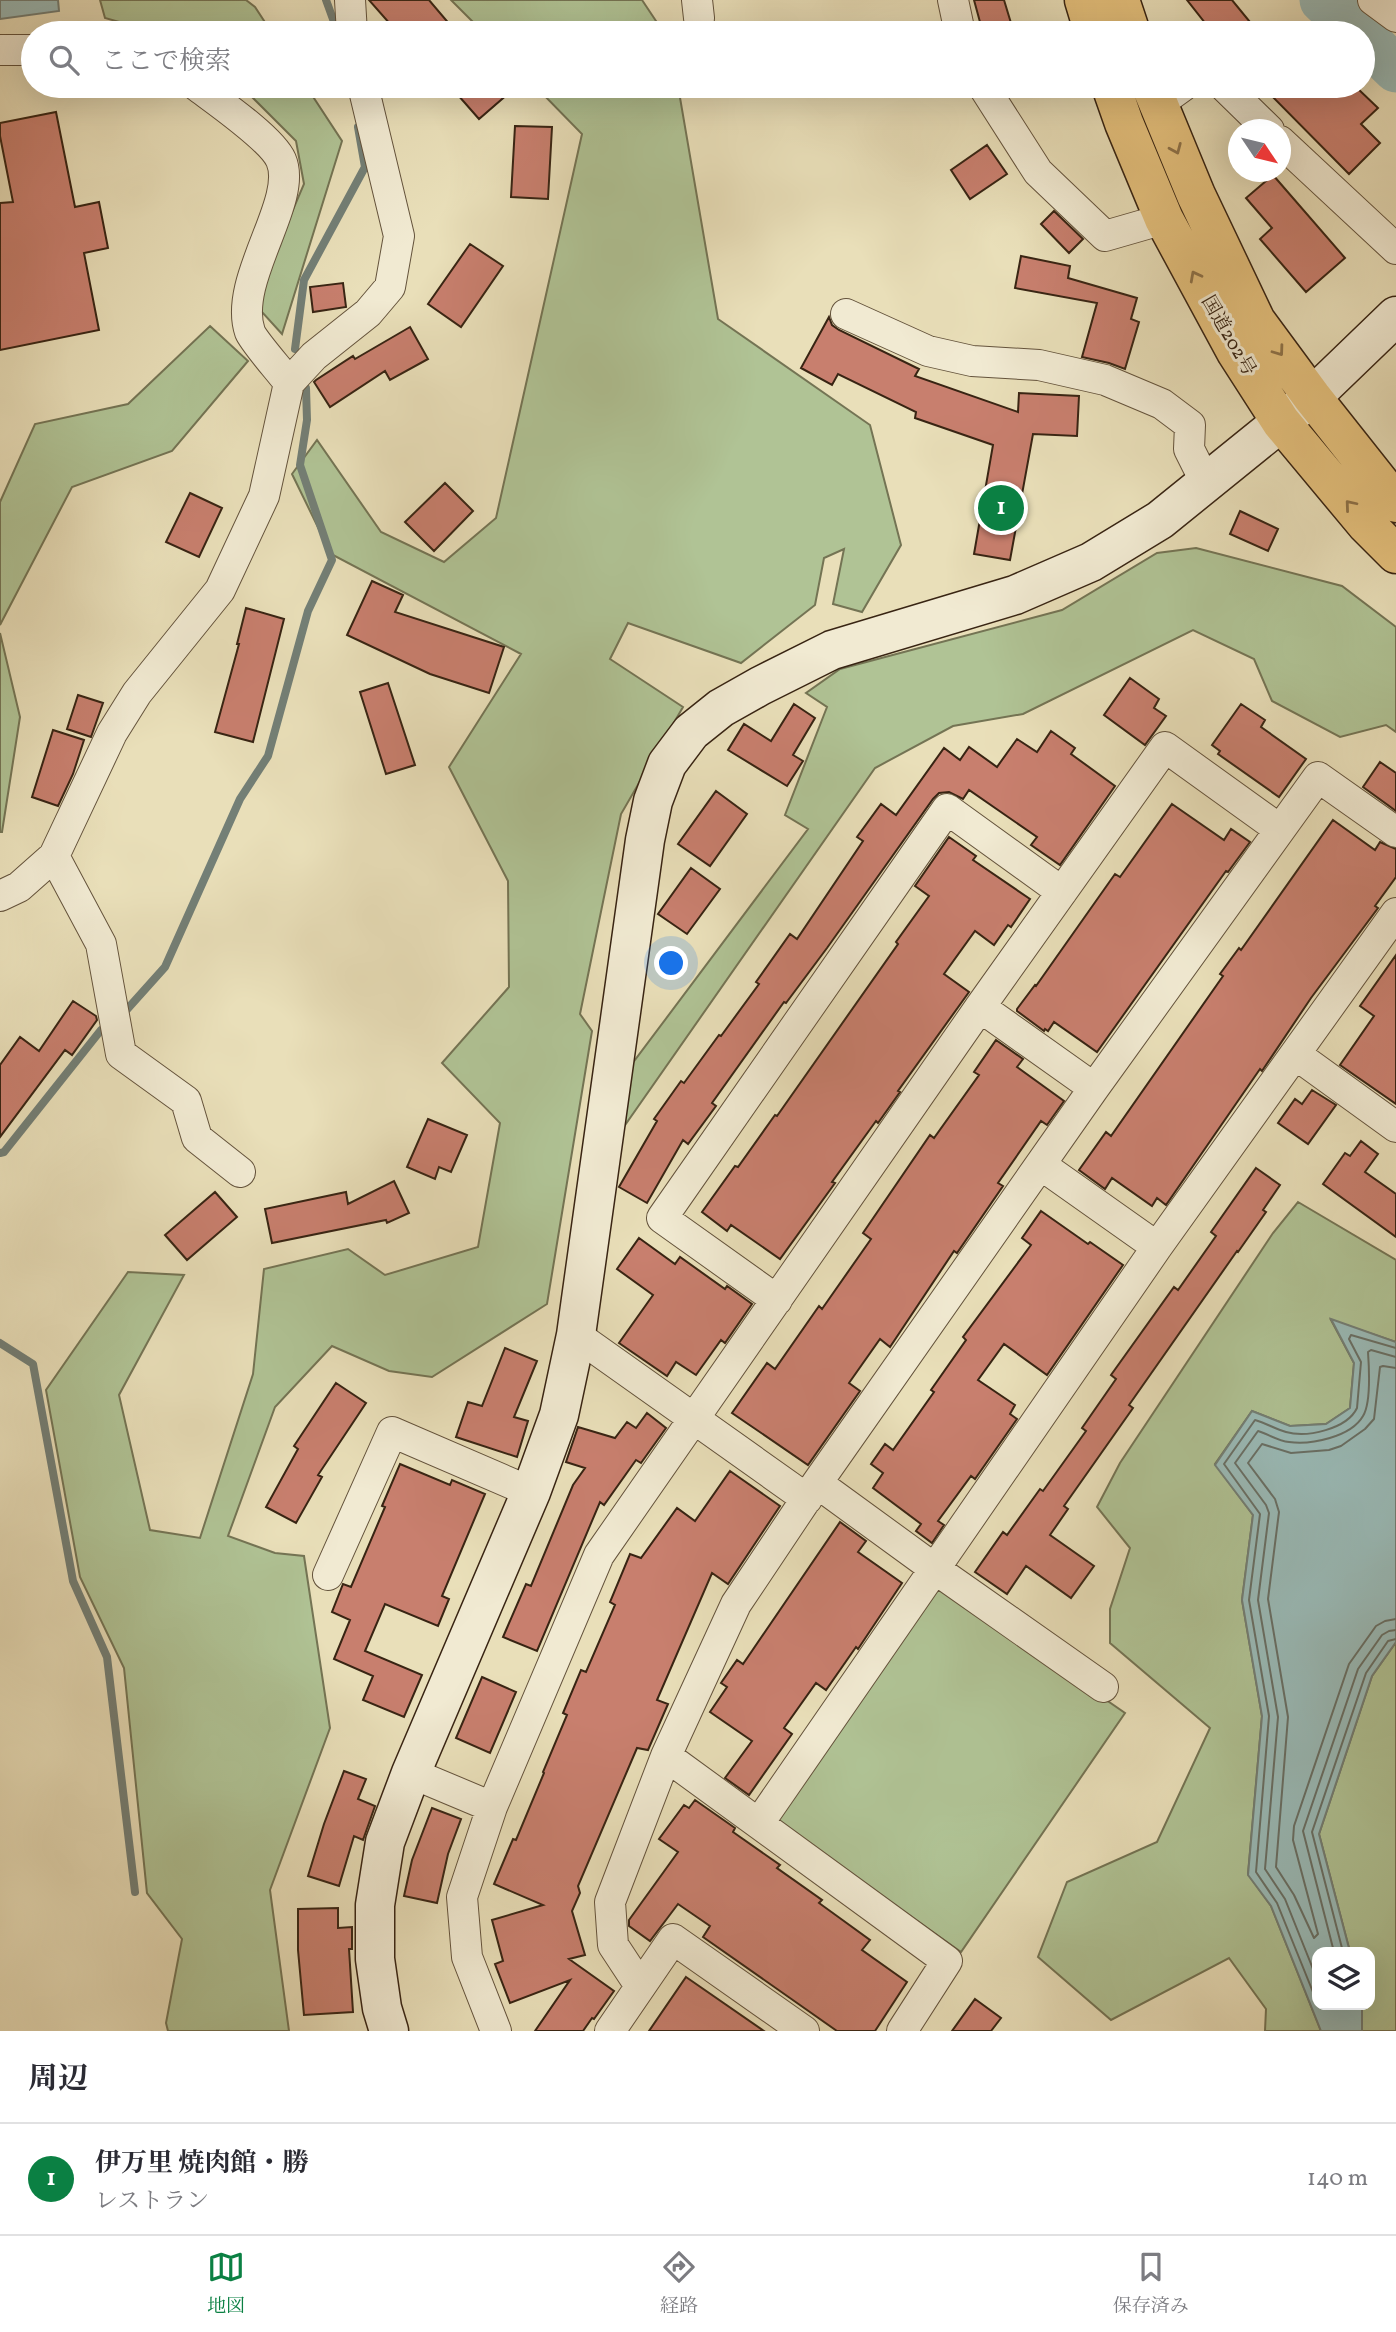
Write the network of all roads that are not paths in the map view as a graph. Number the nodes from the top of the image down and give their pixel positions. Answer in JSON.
{"nodes":[{"id":1,"x":350,"y":0,"type":"edge"},
{"id":2,"x":953,"y":0,"type":"edge"},
{"id":3,"x":1084,"y":0,"type":"edge"},
{"id":4,"x":1120,"y":0,"type":"edge"},
{"id":5,"x":1373,"y":0,"type":"edge"},
{"id":6,"x":1396,"y":17,"type":"edge"},
{"id":7,"x":351,"y":21,"type":"edge"},
{"id":8,"x":957,"y":21,"type":"edge"},
{"id":9,"x":1090,"y":21,"type":"edge"},
{"id":10,"x":1127,"y":21,"type":"edge"},
{"id":11,"x":0,"y":50,"type":"edge"},
{"id":12,"x":21,"y":50,"type":"edge"},
{"id":13,"x":213,"y":98,"type":"edge"},
{"id":14,"x":366,"y":98,"type":"edge"},
{"id":15,"x":991,"y":98,"type":"edge"},
{"id":16,"x":1115,"y":98,"type":"edge"},
{"id":17,"x":1166,"y":98,"type":"edge"},
{"id":18,"x":1236,"y":98,"type":"edge"},
{"id":19,"x":1258,"y":119,"type":"edge"},
{"id":20,"x":1291,"y":151,"type":"edge"},
{"id":21,"x":1164,"y":219,"type":"junction"},
{"id":22,"x":1396,"y":250,"type":"edge"},
{"id":23,"x":846,"y":314,"type":"dead end"},
{"id":24,"x":1396,"y":316,"type":"edge"},
{"id":25,"x":289,"y":383,"type":"junction"},
{"id":26,"x":1312,"y":397,"type":"junction"},
{"id":27,"x":1281,"y":422,"type":"junction"},
{"id":28,"x":1206,"y":482,"type":"junction"},
{"id":29,"x":1396,"y":503,"type":"edge"},
{"id":30,"x":1396,"y":554,"type":"edge"},
{"id":31,"x":1279,"y":829,"type":"junction"},
{"id":32,"x":1396,"y":832,"type":"edge"},
{"id":33,"x":54,"y":856,"type":"junction"},
{"id":34,"x":1062,"y":892,"type":"junction"},
{"id":35,"x":0,"y":895,"type":"edge"},
{"id":36,"x":1396,"y":914,"type":"edge"},
{"id":37,"x":980,"y":1007,"type":"junction"},
{"id":38,"x":1295,"y":1054,"type":"junction"},
{"id":39,"x":1094,"y":1088,"type":"junction"},
{"id":40,"x":1396,"y":1127,"type":"edge"},
{"id":41,"x":1041,"y":1165,"type":"junction"},
{"id":42,"x":240,"y":1172,"type":"dead end"},
{"id":43,"x":1157,"y":1247,"type":"junction"},
{"id":44,"x":777,"y":1300,"type":"junction"},
{"id":45,"x":576,"y":1335,"type":"junction"},
{"id":46,"x":695,"y":1418,"type":"junction"},
{"id":47,"x":812,"y":1491,"type":"junction"},
{"id":48,"x":531,"y":1492,"type":"junction"},
{"id":49,"x":935,"y":1569,"type":"junction"},
{"id":50,"x":328,"y":1576,"type":"dead end"},
{"id":51,"x":1103,"y":1687,"type":"dead end"},
{"id":52,"x":666,"y":1756,"type":"junction"},
{"id":53,"x":411,"y":1773,"type":"junction"},
{"id":54,"x":492,"y":1807,"type":"junction"},
{"id":55,"x":759,"y":1823,"type":"junction"},
{"id":56,"x":640,"y":1986,"type":"junction"},
{"id":57,"x":389,"y":2031,"type":"edge"},
{"id":58,"x":496,"y":2031,"type":"edge"},
{"id":59,"x":610,"y":2031,"type":"edge"},
{"id":60,"x":804,"y":2031,"type":"edge"},
{"id":61,"x":902,"y":2031,"type":"edge"}],
"edges":[{"from":1,"to":7,"type":"street"},
{"from":2,"to":8,"type":"street"},
{"from":3,"to":9,"type":"highway"},
{"from":4,"to":10,"type":"highway"},
{"from":5,"to":6,"type":"street"},
{"from":11,"to":12,"type":"street"},
{"from":13,"to":25,"type":"street"},
{"from":14,"to":25,"type":"street"},
{"from":15,"to":21,"type":"street"},
{"from":16,"to":21,"type":"highway","name":"国道202号"},
{"from":17,"to":26,"type":"highway","name":"国道202号","one_way":true},
{"from":18,"to":19,"type":"street"},
{"from":20,"to":22,"type":"street"},
{"from":27,"to":21,"type":"highway","name":"国道202号","one_way":true},
{"from":23,"to":28,"type":"street"},
{"from":24,"to":26,"type":"street"},
{"from":25,"to":33,"type":"street"},
{"from":26,"to":27,"type":"street"},
{"from":26,"to":29,"type":"highway","name":"国道202号"},
{"from":27,"to":28,"type":"street"},
{"from":30,"to":27,"type":"highway","name":"国道202号","one_way":true},
{"from":28,"to":45,"type":"street"},
{"from":31,"to":32,"type":"street"},
{"from":31,"to":34,"type":"street"},
{"from":31,"to":39,"type":"street"},
{"from":33,"to":35,"type":"street"},
{"from":33,"to":42,"type":"street"},
{"from":34,"to":37,"type":"street"},
{"from":34,"to":44,"type":"street"},
{"from":36,"to":38,"type":"street"},
{"from":37,"to":39,"type":"street"},
{"from":37,"to":44,"type":"street"},
{"from":38,"to":40,"type":"street"},
{"from":38,"to":43,"type":"street"},
{"from":39,"to":41,"type":"street"},
{"from":41,"to":43,"type":"street"},
{"from":41,"to":47,"type":"street"},
{"from":43,"to":49,"type":"street"},
{"from":44,"to":46,"type":"street"},
{"from":45,"to":46,"type":"street"},
{"from":45,"to":48,"type":"street"},
{"from":46,"to":47,"type":"street"},
{"from":46,"to":54,"type":"street"},
{"from":47,"to":49,"type":"street"},
{"from":47,"to":52,"type":"street"},
{"from":48,"to":50,"type":"street"},
{"from":48,"to":53,"type":"street"},
{"from":49,"to":51,"type":"street"},
{"from":49,"to":55,"type":"street"},
{"from":52,"to":55,"type":"street"},
{"from":52,"to":56,"type":"street"},
{"from":53,"to":54,"type":"street"},
{"from":53,"to":57,"type":"street"},
{"from":54,"to":58,"type":"street"},
{"from":55,"to":61,"type":"street"},
{"from":56,"to":59,"type":"street"},
{"from":56,"to":60,"type":"street"}]}
